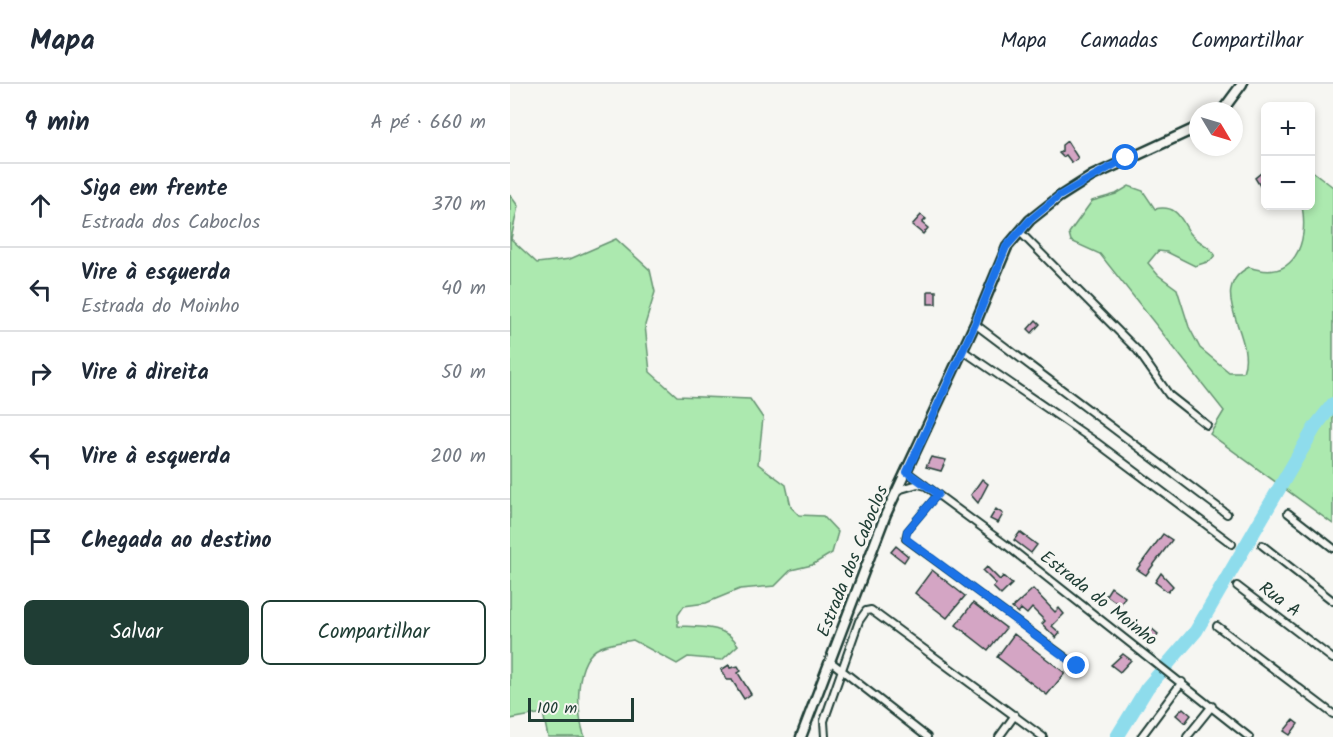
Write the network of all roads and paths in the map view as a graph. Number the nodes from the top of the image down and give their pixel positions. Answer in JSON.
{"nodes":[{"id":1,"x":1242,"y":84,"type":"edge"},
{"id":2,"x":1229,"y":102,"type":"edge"},
{"id":3,"x":1189,"y":131,"type":"edge"},
{"id":4,"x":1019,"y":231,"type":"junction"},
{"id":5,"x":975,"y":324,"type":"junction"},
{"id":6,"x":962,"y":350,"type":"junction"},
{"id":7,"x":1207,"y":425,"type":"dead end"},
{"id":8,"x":907,"y":472,"type":"junction"},
{"id":9,"x":926,"y":486,"type":"junction"},
{"id":10,"x":898,"y":490,"type":"junction"},
{"id":11,"x":938,"y":494,"type":"junction"},
{"id":12,"x":1288,"y":513,"type":"dead end"},
{"id":13,"x":1227,"y":514,"type":"dead end"},
{"id":14,"x":1232,"y":544,"type":"dead end"},
{"id":15,"x":1262,"y":545,"type":"dead end"},
{"id":16,"x":1333,"y":548,"type":"edge"},
{"id":17,"x":1237,"y":586,"type":"dead end"},
{"id":18,"x":1333,"y":601,"type":"edge"},
{"id":19,"x":1217,"y":626,"type":"dead end"},
{"id":20,"x":1333,"y":659,"type":"edge"},
{"id":21,"x":830,"y":661,"type":"junction"},
{"id":22,"x":1077,"y":666,"type":"dead end"},
{"id":23,"x":843,"y":672,"type":"junction"},
{"id":24,"x":1182,"y":682,"type":"junction"},
{"id":25,"x":1212,"y":706,"type":"junction"},
{"id":26,"x":1333,"y":714,"type":"edge"},
{"id":27,"x":1015,"y":715,"type":"junction"},
{"id":28,"x":801,"y":737,"type":"edge"},
{"id":29,"x":825,"y":737,"type":"edge"},
{"id":30,"x":927,"y":737,"type":"edge"},
{"id":31,"x":999,"y":737,"type":"edge"},
{"id":32,"x":1043,"y":737,"type":"edge"},
{"id":33,"x":1141,"y":737,"type":"edge"},
{"id":34,"x":1187,"y":737,"type":"edge"},
{"id":35,"x":1249,"y":737,"type":"edge"}],
"edges":[{"from":1,"to":2,"type":"street"},
{"from":3,"to":4,"type":"street","name":"Estrada dos Caboclos"},
{"from":4,"to":5,"type":"street","name":"Estrada dos Caboclos"},
{"from":4,"to":7,"type":"street"},
{"from":5,"to":6,"type":"street","name":"Estrada dos Caboclos"},
{"from":5,"to":13,"type":"street"},
{"from":6,"to":8,"type":"street","name":"Estrada dos Caboclos"},
{"from":6,"to":14,"type":"street"},
{"from":8,"to":9,"type":"street","name":"Estrada do Moinho"},
{"from":8,"to":10,"type":"street","name":"Estrada dos Caboclos"},
{"from":9,"to":10,"type":"street"},
{"from":9,"to":11,"type":"street","name":"Estrada do Moinho"},
{"from":10,"to":21,"type":"street","name":"Estrada dos Caboclos"},
{"from":11,"to":22,"type":"lane"},
{"from":11,"to":24,"type":"street","name":"Estrada do Moinho"},
{"from":12,"to":16,"type":"street"},
{"from":15,"to":18,"type":"street"},
{"from":17,"to":20,"type":"street","name":"Rua A"},
{"from":19,"to":26,"type":"street"},
{"from":21,"to":23,"type":"street"},
{"from":21,"to":28,"type":"street","name":"Estrada dos Caboclos"},
{"from":23,"to":27,"type":"street"},
{"from":23,"to":29,"type":"street"},
{"from":23,"to":30,"type":"street"},
{"from":24,"to":25,"type":"street","name":"Estrada do Moinho"},
{"from":24,"to":33,"type":"street"},
{"from":25,"to":34,"type":"street"},
{"from":25,"to":35,"type":"street","name":"Estrada do Moinho"},
{"from":27,"to":31,"type":"street"},
{"from":27,"to":32,"type":"street"}]}
